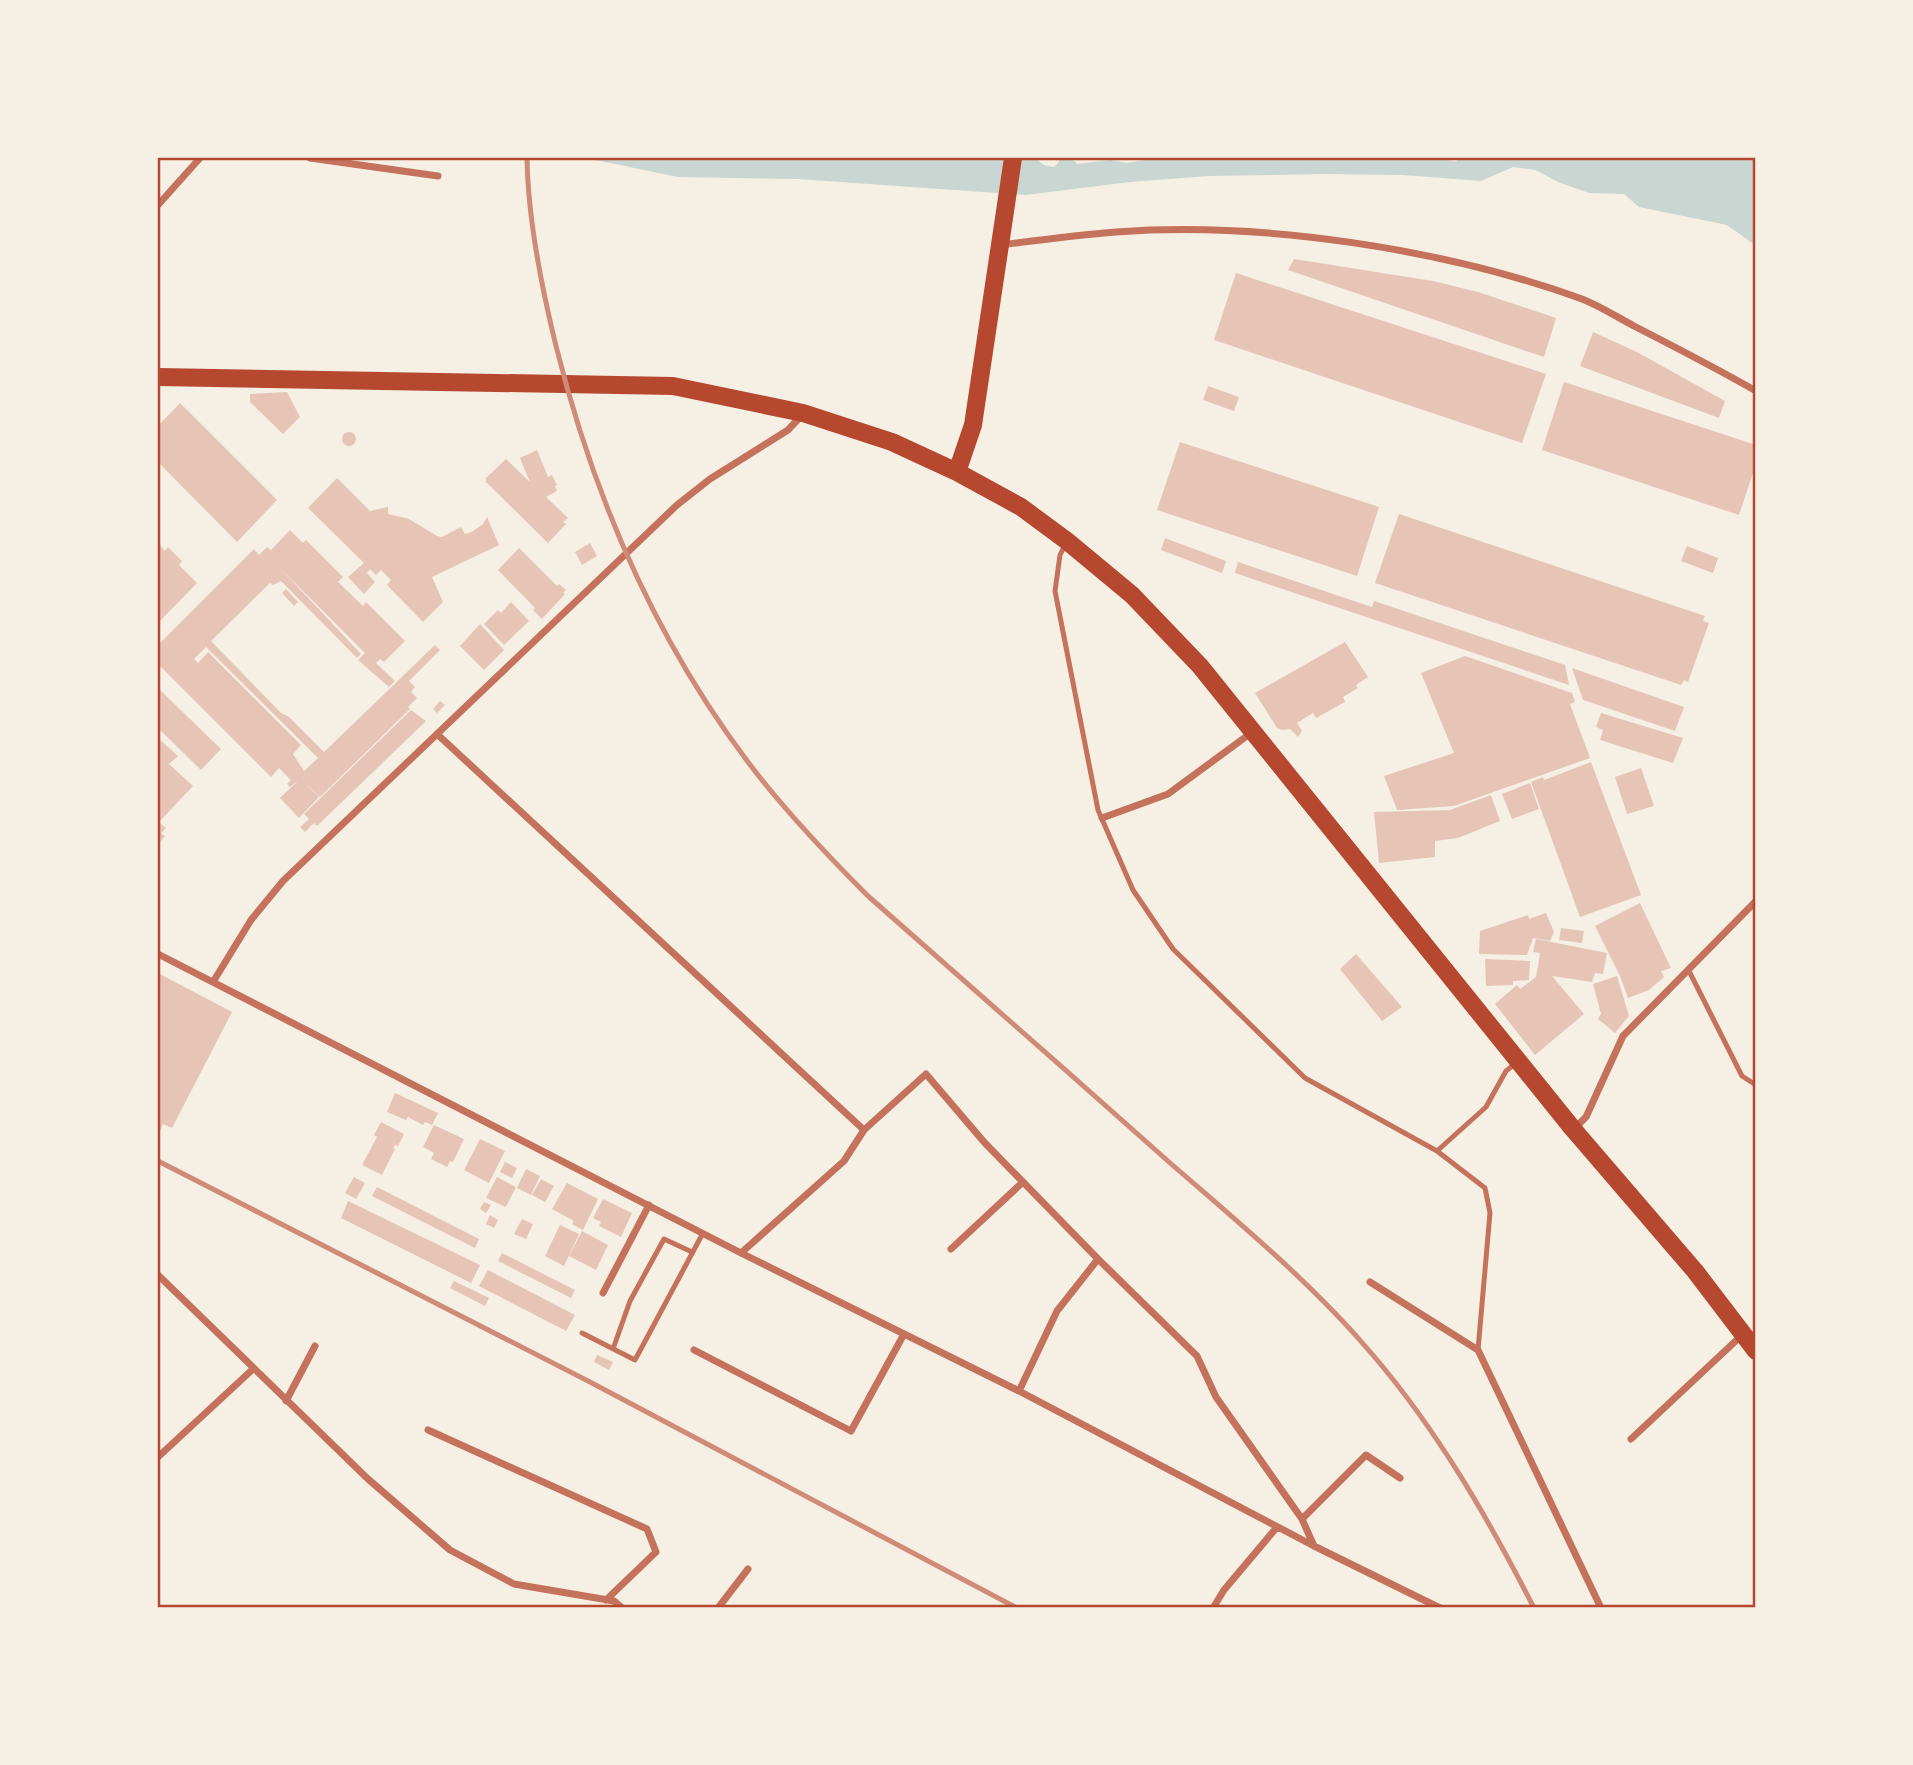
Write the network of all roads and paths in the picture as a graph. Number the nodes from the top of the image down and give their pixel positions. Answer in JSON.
{"nodes":[{"id":1,"x":200,"y":158,"type":"edge"},
{"id":2,"x":310,"y":158,"type":"edge"},
{"id":3,"x":1013,"y":158,"type":"edge"},
{"id":4,"x":438,"y":176,"type":"dead end"},
{"id":5,"x":158,"y":205,"type":"edge"},
{"id":6,"x":1000,"y":245,"type":"junction"},
{"id":7,"x":158,"y":377,"type":"edge"},
{"id":8,"x":1755,"y":391,"type":"edge"},
{"id":9,"x":803,"y":413,"type":"junction"},
{"id":10,"x":957,"y":472,"type":"junction"},
{"id":11,"x":1067,"y":541,"type":"junction"},
{"id":12,"x":1252,"y":733,"type":"junction"},
{"id":13,"x":437,"y":734,"type":"junction"},
{"id":14,"x":1102,"y":818,"type":"junction"},
{"id":15,"x":1755,"y":901,"type":"edge"},
{"id":16,"x":158,"y":954,"type":"edge"},
{"id":17,"x":1688,"y":969,"type":"junction"},
{"id":18,"x":213,"y":982,"type":"junction"},
{"id":19,"x":1519,"y":1060,"type":"junction"},
{"id":20,"x":1755,"y":1085,"type":"edge"},
{"id":21,"x":864,"y":1129,"type":"junction"},
{"id":22,"x":1573,"y":1129,"type":"junction"},
{"id":23,"x":1437,"y":1151,"type":"junction"},
{"id":24,"x":1023,"y":1182,"type":"junction"},
{"id":25,"x":649,"y":1205,"type":"junction"},
{"id":26,"x":703,"y":1233,"type":"junction"},
{"id":27,"x":951,"y":1249,"type":"dead end"},
{"id":28,"x":692,"y":1252,"type":"junction"},
{"id":29,"x":741,"y":1253,"type":"junction"},
{"id":30,"x":1098,"y":1259,"type":"junction"},
{"id":31,"x":159,"y":1280,"type":"edge"},
{"id":32,"x":1370,"y":1282,"type":"dead end"},
{"id":33,"x":603,"y":1293,"type":"dead end"},
{"id":34,"x":582,"y":1333,"type":"dead end"},
{"id":35,"x":904,"y":1334,"type":"junction"},
{"id":36,"x":1743,"y":1334,"type":"junction"},
{"id":37,"x":315,"y":1346,"type":"dead end"},
{"id":38,"x":613,"y":1349,"type":"junction"},
{"id":39,"x":694,"y":1350,"type":"dead end"},
{"id":40,"x":1478,"y":1350,"type":"junction"},
{"id":41,"x":1755,"y":1351,"type":"edge"},
{"id":42,"x":253,"y":1369,"type":"junction"},
{"id":43,"x":1019,"y":1391,"type":"junction"},
{"id":44,"x":286,"y":1401,"type":"junction"},
{"id":45,"x":428,"y":1430,"type":"dead end"},
{"id":46,"x":1631,"y":1438,"type":"dead end"},
{"id":47,"x":158,"y":1457,"type":"edge"},
{"id":48,"x":1400,"y":1478,"type":"dead end"},
{"id":49,"x":1302,"y":1519,"type":"junction"},
{"id":50,"x":1277,"y":1527,"type":"junction"},
{"id":51,"x":1314,"y":1546,"type":"junction"},
{"id":52,"x":748,"y":1569,"type":"dead end"},
{"id":53,"x":606,"y":1600,"type":"junction"},
{"id":54,"x":1436,"y":1607,"type":"edge"},
{"id":55,"x":622,"y":1608,"type":"edge"},
{"id":56,"x":718,"y":1608,"type":"edge"},
{"id":57,"x":1213,"y":1608,"type":"edge"},
{"id":58,"x":1601,"y":1608,"type":"edge"}],
"edges":[{"from":1,"to":5,"type":"street"},
{"from":2,"to":4,"type":"street"},
{"from":3,"to":6,"type":"highway"},
{"from":6,"to":8,"type":"street"},
{"from":6,"to":10,"type":"highway"},
{"from":7,"to":9,"type":"highway"},
{"from":9,"to":10,"type":"highway"},
{"from":9,"to":13,"type":"street"},
{"from":10,"to":11,"type":"highway"},
{"from":11,"to":12,"type":"highway"},
{"from":11,"to":14,"type":"lane"},
{"from":12,"to":14,"type":"street"},
{"from":12,"to":19,"type":"highway"},
{"from":13,"to":18,"type":"street"},
{"from":13,"to":21,"type":"street"},
{"from":14,"to":23,"type":"lane"},
{"from":15,"to":17,"type":"street"},
{"from":16,"to":18,"type":"street"},
{"from":17,"to":20,"type":"lane"},
{"from":17,"to":22,"type":"street"},
{"from":18,"to":25,"type":"street"},
{"from":19,"to":22,"type":"highway"},
{"from":19,"to":23,"type":"lane"},
{"from":21,"to":24,"type":"street"},
{"from":21,"to":29,"type":"street"},
{"from":22,"to":36,"type":"highway"},
{"from":23,"to":40,"type":"lane"},
{"from":24,"to":27,"type":"street"},
{"from":24,"to":30,"type":"street"},
{"from":25,"to":26,"type":"street"},
{"from":25,"to":33,"type":"street"},
{"from":26,"to":28,"type":"lane"},
{"from":26,"to":29,"type":"street"},
{"from":28,"to":38,"type":"lane"},
{"from":28,"to":38,"type":"lane"},
{"from":29,"to":35,"type":"street"},
{"from":30,"to":43,"type":"street"},
{"from":30,"to":49,"type":"street"},
{"from":31,"to":42,"type":"street"},
{"from":32,"to":40,"type":"street"},
{"from":34,"to":38,"type":"lane"},
{"from":35,"to":39,"type":"street"},
{"from":35,"to":43,"type":"street"},
{"from":36,"to":41,"type":"highway"},
{"from":36,"to":46,"type":"street"},
{"from":37,"to":44,"type":"street"},
{"from":40,"to":58,"type":"street"},
{"from":42,"to":44,"type":"street"},
{"from":42,"to":47,"type":"street"},
{"from":43,"to":50,"type":"street"},
{"from":44,"to":53,"type":"street"},
{"from":45,"to":53,"type":"street"},
{"from":48,"to":49,"type":"street"},
{"from":49,"to":51,"type":"street"},
{"from":50,"to":51,"type":"street"},
{"from":50,"to":57,"type":"street"},
{"from":51,"to":54,"type":"street"},
{"from":52,"to":56,"type":"street"},
{"from":53,"to":55,"type":"street"}]}
